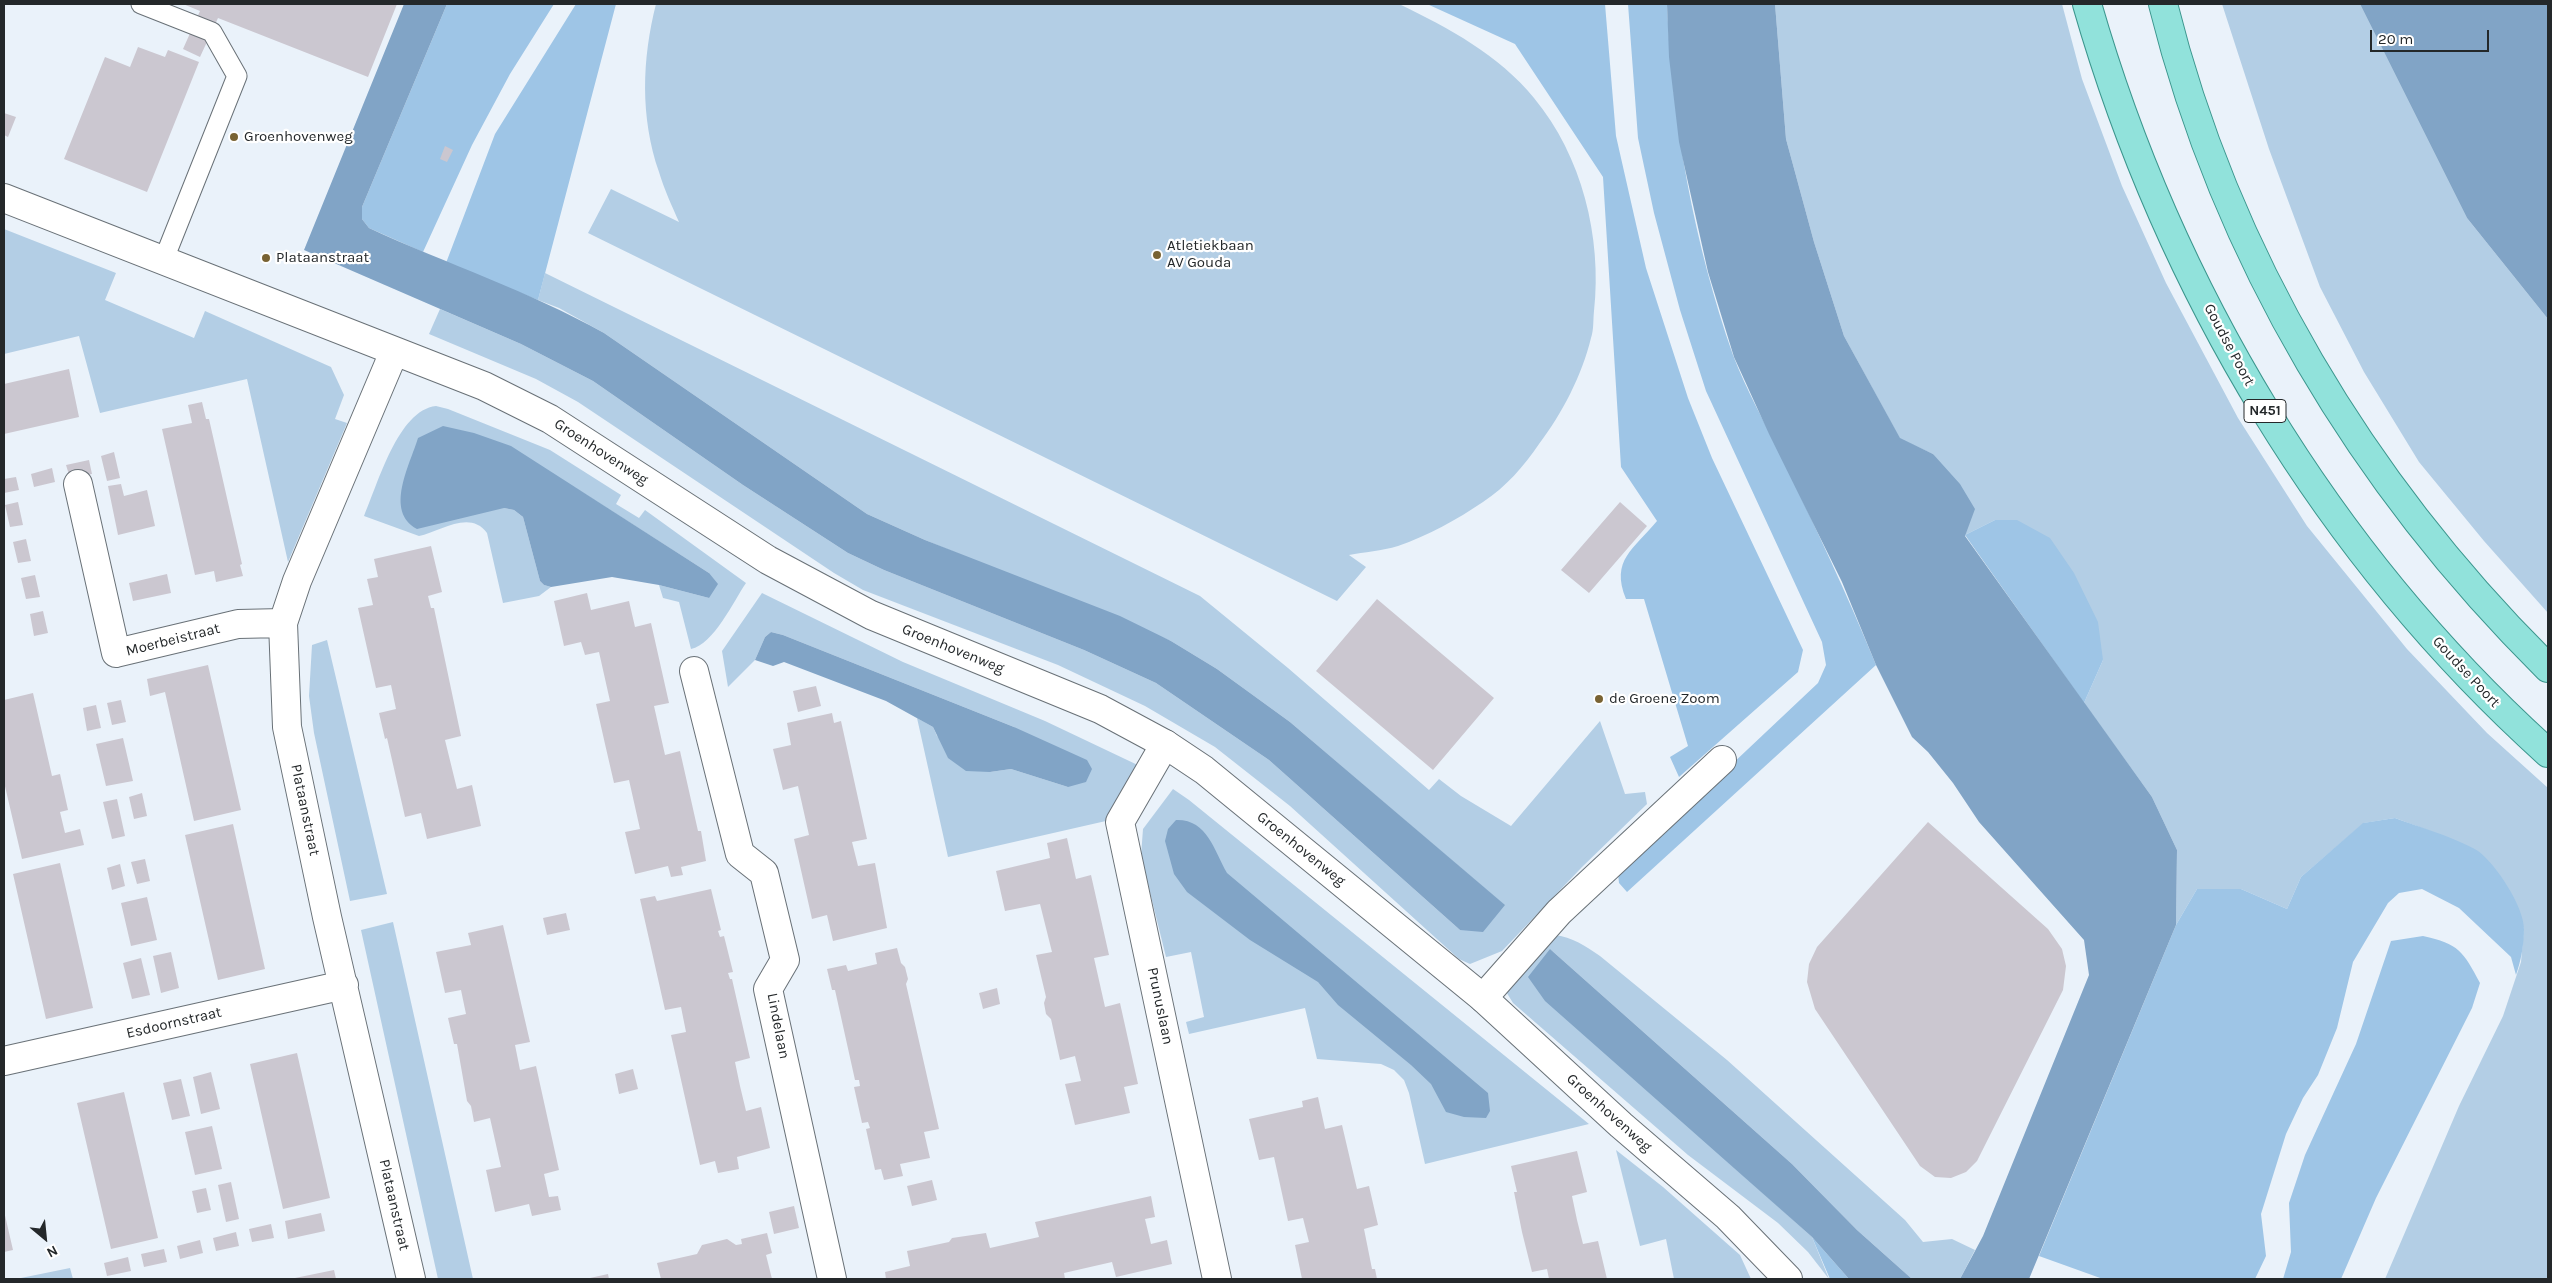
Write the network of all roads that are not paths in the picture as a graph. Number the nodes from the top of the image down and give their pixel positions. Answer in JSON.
{"nodes":[{"id":1,"x":141,"y":4,"type":"edge"},
{"id":2,"x":2087,"y":4,"type":"edge"},
{"id":3,"x":2163,"y":4,"type":"edge"},
{"id":4,"x":4,"y":198,"type":"edge"},
{"id":5,"x":164,"y":259,"type":"junction"},
{"id":6,"x":394,"y":352,"type":"junction"},
{"id":7,"x":78,"y":484,"type":"dead end"},
{"id":8,"x":283,"y":623,"type":"junction"},
{"id":9,"x":2548,"y":668,"type":"edge"},
{"id":10,"x":694,"y":670,"type":"dead end"},
{"id":11,"x":1165,"y":744,"type":"junction"},
{"id":12,"x":2548,"y":753,"type":"edge"},
{"id":13,"x":1722,"y":760,"type":"dead end"},
{"id":14,"x":344,"y":985,"type":"junction"},
{"id":15,"x":1483,"y":998,"type":"junction"},
{"id":16,"x":4,"y":1061,"type":"edge"},
{"id":17,"x":411,"y":1279,"type":"edge"},
{"id":18,"x":832,"y":1279,"type":"edge"},
{"id":19,"x":1216,"y":1279,"type":"edge"},
{"id":20,"x":1788,"y":1279,"type":"edge"}],
"edges":[{"from":1,"to":5,"type":"lane"},
{"from":2,"to":12,"type":"main road","name":"Goudse Poort","number":"N451"},
{"from":3,"to":9,"type":"main road"},
{"from":4,"to":5,"type":"street","name":"Groenhovenweg"},
{"from":5,"to":6,"type":"street","name":"Groenhovenweg"},
{"from":6,"to":8,"type":"street","name":"Plataanstraat"},
{"from":6,"to":11,"type":"street","name":"Groenhovenweg"},
{"from":7,"to":8,"type":"street","name":"Moerbeistraat"},
{"from":8,"to":14,"type":"street","name":"Plataanstraat"},
{"from":10,"to":18,"type":"street","name":"Lindelaan"},
{"from":11,"to":15,"type":"street","name":"Groenhovenweg"},
{"from":11,"to":19,"type":"street","name":"Prunuslaan"},
{"from":13,"to":15,"type":"street"},
{"from":14,"to":16,"type":"street","name":"Esdoornstraat"},
{"from":14,"to":17,"type":"street","name":"Plataanstraat"},
{"from":15,"to":20,"type":"street","name":"Groenhovenweg"}]}
